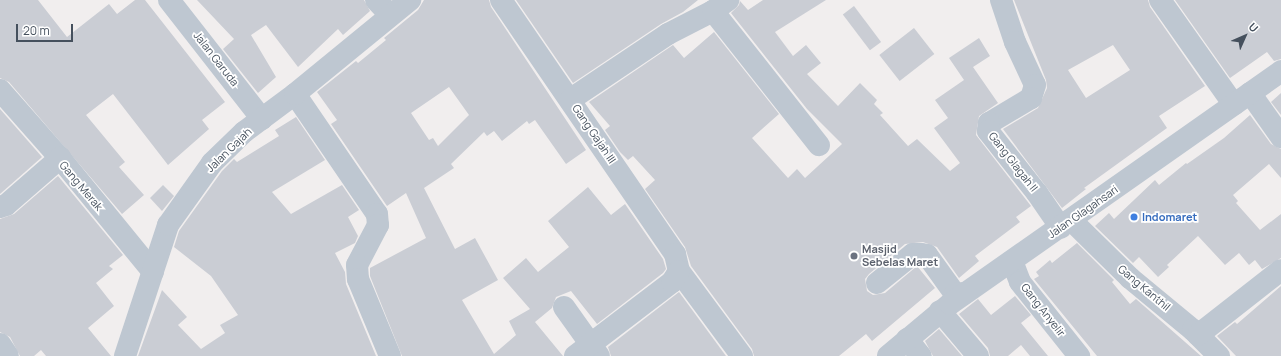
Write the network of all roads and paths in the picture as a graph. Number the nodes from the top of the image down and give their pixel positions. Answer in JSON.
{"nodes":[{"id":1,"x":169,"y":0,"type":"edge"},
{"id":2,"x":410,"y":0,"type":"edge"},
{"id":3,"x":501,"y":0,"type":"edge"},
{"id":4,"x":1001,"y":0,"type":"edge"},
{"id":5,"x":1160,"y":0,"type":"edge"},
{"id":6,"x":720,"y":6,"type":"edge"},
{"id":7,"x":383,"y":8,"type":"edge"},
{"id":8,"x":1281,"y":71,"type":"edge"},
{"id":9,"x":0,"y":90,"type":"edge"},
{"id":10,"x":295,"y":94,"type":"junction"},
{"id":11,"x":571,"y":99,"type":"junction"},
{"id":12,"x":1242,"y":99,"type":"junction"},
{"id":13,"x":262,"y":119,"type":"junction"},
{"id":14,"x":1281,"y":137,"type":"edge"},
{"id":15,"x":819,"y":145,"type":"dead end"},
{"id":16,"x":60,"y":158,"type":"junction"},
{"id":17,"x":0,"y":207,"type":"edge"},
{"id":18,"x":1066,"y":224,"type":"junction"},
{"id":19,"x":1012,"y":261,"type":"junction"},
{"id":20,"x":1281,"y":270,"type":"edge"},
{"id":21,"x":679,"y":271,"type":"junction"},
{"id":22,"x":153,"y":272,"type":"junction"},
{"id":23,"x":877,"y":283,"type":"dead end"},
{"id":24,"x":965,"y":293,"type":"junction"},
{"id":25,"x":564,"y":307,"type":"dead end"},
{"id":26,"x":940,"y":311,"type":"junction"},
{"id":27,"x":1198,"y":336,"type":"junction"},
{"id":28,"x":908,"y":339,"type":"junction"},
{"id":29,"x":0,"y":344,"type":"edge"},
{"id":30,"x":588,"y":352,"type":"edge"},
{"id":31,"x":8,"y":356,"type":"edge"},
{"id":32,"x":126,"y":356,"type":"edge"},
{"id":33,"x":390,"y":356,"type":"edge"},
{"id":34,"x":742,"y":356,"type":"edge"},
{"id":35,"x":888,"y":356,"type":"edge"},
{"id":36,"x":921,"y":356,"type":"edge"},
{"id":37,"x":978,"y":356,"type":"edge"},
{"id":38,"x":1079,"y":356,"type":"edge"},
{"id":39,"x":1218,"y":356,"type":"edge"}],
"edges":[{"from":1,"to":13,"type":"street","name":"Jalan Garuda"},
{"from":2,"to":7,"type":"street","name":"Jalan Gajah"},
{"from":3,"to":11,"type":"street","name":"Gang Gajah III"},
{"from":4,"to":18,"type":"street","name":"Gang Glagah II"},
{"from":5,"to":12,"type":"street"},
{"from":6,"to":11,"type":"street"},
{"from":6,"to":15,"type":"street"},
{"from":7,"to":10,"type":"street","name":"Jalan Gajah"},
{"from":8,"to":12,"type":"street","name":"Jalan Glagahsari"},
{"from":9,"to":16,"type":"street"},
{"from":10,"to":13,"type":"street","name":"Jalan Gajah"},
{"from":10,"to":33,"type":"street"},
{"from":11,"to":21,"type":"street","name":"Gang Gajah III"},
{"from":12,"to":14,"type":"street"},
{"from":12,"to":18,"type":"street","name":"Jalan Glagahsari"},
{"from":13,"to":22,"type":"street","name":"Jalan Gajah"},
{"from":16,"to":17,"type":"street","name":"Gang Merak"},
{"from":16,"to":22,"type":"street","name":"Gang Merak"},
{"from":18,"to":19,"type":"street","name":"Jalan Glagahsari"},
{"from":18,"to":27,"type":"street","name":"Gang Kanthil"},
{"from":19,"to":24,"type":"street","name":"Jalan Glagahsari"},
{"from":19,"to":38,"type":"street","name":"Gang Anyelir"},
{"from":20,"to":27,"type":"street"},
{"from":21,"to":30,"type":"street"},
{"from":21,"to":34,"type":"street"},
{"from":22,"to":32,"type":"street","name":"Jalan Gajah"},
{"from":23,"to":24,"type":"street"},
{"from":24,"to":26,"type":"street","name":"Jalan Glagahsari"},
{"from":25,"to":30,"type":"street"},
{"from":26,"to":28,"type":"street","name":"Jalan Glagahsari"},
{"from":26,"to":37,"type":"street"},
{"from":27,"to":39,"type":"street","name":"Gang Kanthil"},
{"from":28,"to":35,"type":"street","name":"Jalan Glagahsari"},
{"from":28,"to":36,"type":"street"},
{"from":29,"to":31,"type":"street"}]}
